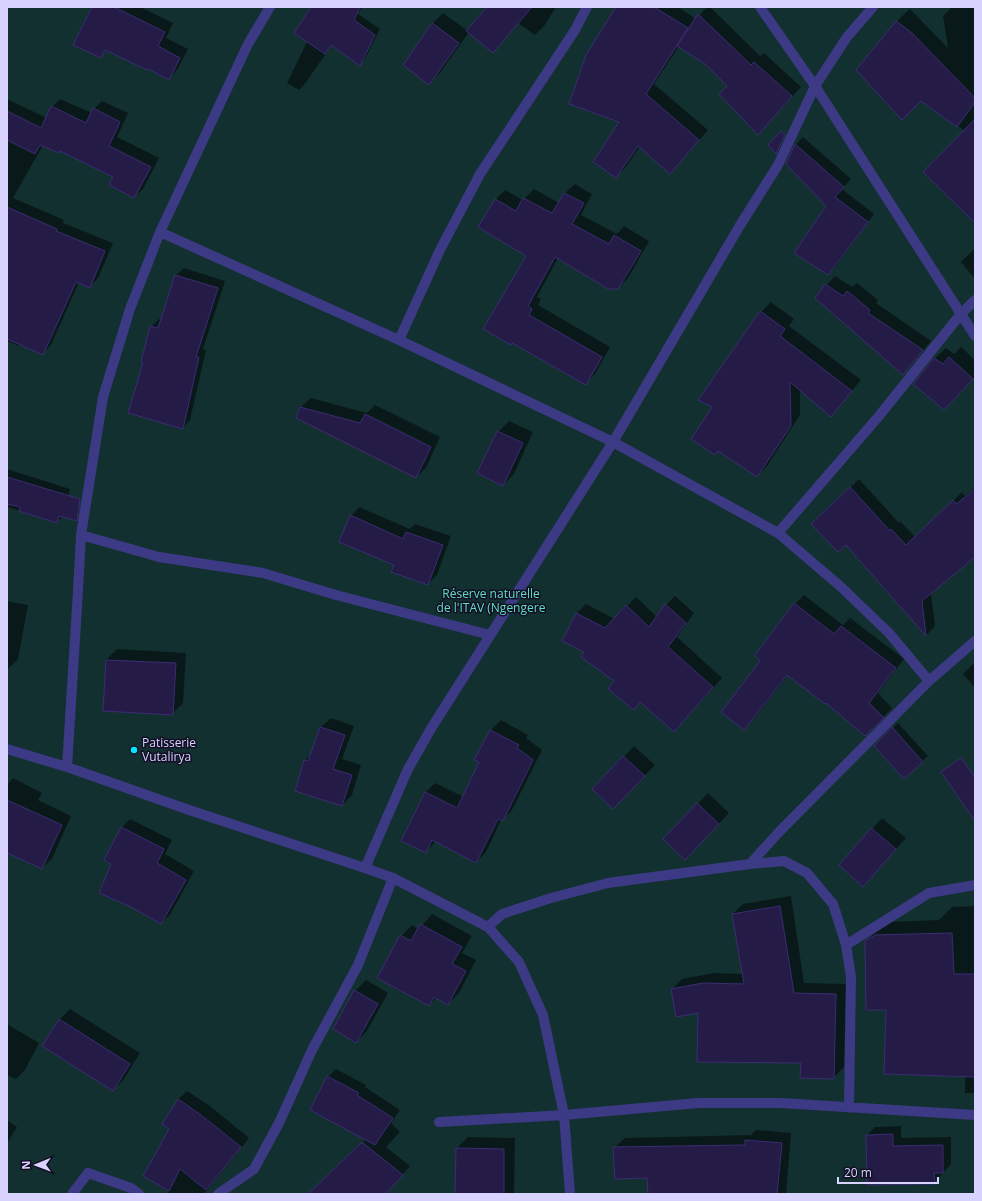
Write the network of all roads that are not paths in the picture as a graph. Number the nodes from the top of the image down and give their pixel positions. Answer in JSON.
{"nodes":[{"id":1,"x":270,"y":7,"type":"edge"},
{"id":2,"x":587,"y":7,"type":"edge"},
{"id":3,"x":760,"y":7,"type":"edge"},
{"id":4,"x":873,"y":7,"type":"edge"},
{"id":5,"x":815,"y":86,"type":"junction"},
{"id":6,"x":160,"y":232,"type":"junction"},
{"id":7,"x":975,"y":300,"type":"edge"},
{"id":8,"x":960,"y":315,"type":"junction"},
{"id":9,"x":975,"y":336,"type":"edge"},
{"id":10,"x":399,"y":340,"type":"junction"},
{"id":11,"x":613,"y":442,"type":"junction"},
{"id":12,"x":778,"y":533,"type":"junction"},
{"id":13,"x":81,"y":535,"type":"junction"},
{"id":14,"x":490,"y":635,"type":"junction"},
{"id":15,"x":975,"y":641,"type":"edge"},
{"id":16,"x":929,"y":681,"type":"junction"},
{"id":17,"x":7,"y":749,"type":"edge"},
{"id":18,"x":67,"y":767,"type":"junction"},
{"id":19,"x":750,"y":864,"type":"junction"},
{"id":20,"x":365,"y":868,"type":"junction"},
{"id":21,"x":393,"y":878,"type":"junction"},
{"id":22,"x":975,"y":885,"type":"edge"},
{"id":23,"x":488,"y":927,"type":"junction"},
{"id":24,"x":846,"y":945,"type":"junction"},
{"id":25,"x":850,"y":1108,"type":"junction"},
{"id":26,"x":564,"y":1115,"type":"junction"},
{"id":27,"x":975,"y":1115,"type":"edge"},
{"id":28,"x":439,"y":1122,"type":"dead end"},
{"id":29,"x":72,"y":1194,"type":"edge"},
{"id":30,"x":139,"y":1194,"type":"edge"},
{"id":31,"x":218,"y":1194,"type":"edge"},
{"id":32,"x":570,"y":1194,"type":"edge"}],
"edges":[{"from":1,"to":6,"type":"street"},
{"from":2,"to":10,"type":"street"},
{"from":3,"to":5,"type":"street"},
{"from":4,"to":5,"type":"street"},
{"from":5,"to":8,"type":"street"},
{"from":5,"to":11,"type":"street"},
{"from":6,"to":10,"type":"street"},
{"from":6,"to":13,"type":"street"},
{"from":7,"to":8,"type":"street"},
{"from":8,"to":9,"type":"street"},
{"from":8,"to":12,"type":"street"},
{"from":10,"to":11,"type":"street"},
{"from":11,"to":12,"type":"street"},
{"from":11,"to":14,"type":"street"},
{"from":12,"to":16,"type":"street"},
{"from":13,"to":14,"type":"street"},
{"from":13,"to":18,"type":"street"},
{"from":14,"to":20,"type":"street"},
{"from":15,"to":16,"type":"street"},
{"from":16,"to":19,"type":"street"},
{"from":17,"to":18,"type":"street"},
{"from":18,"to":20,"type":"street"},
{"from":19,"to":23,"type":"street"},
{"from":19,"to":24,"type":"street"},
{"from":20,"to":21,"type":"street"},
{"from":21,"to":23,"type":"street"},
{"from":21,"to":31,"type":"street"},
{"from":22,"to":24,"type":"street"},
{"from":23,"to":26,"type":"street"},
{"from":24,"to":25,"type":"street"},
{"from":25,"to":26,"type":"street"},
{"from":25,"to":27,"type":"street"},
{"from":26,"to":28,"type":"street"},
{"from":26,"to":32,"type":"street"},
{"from":29,"to":30,"type":"street"}]}
